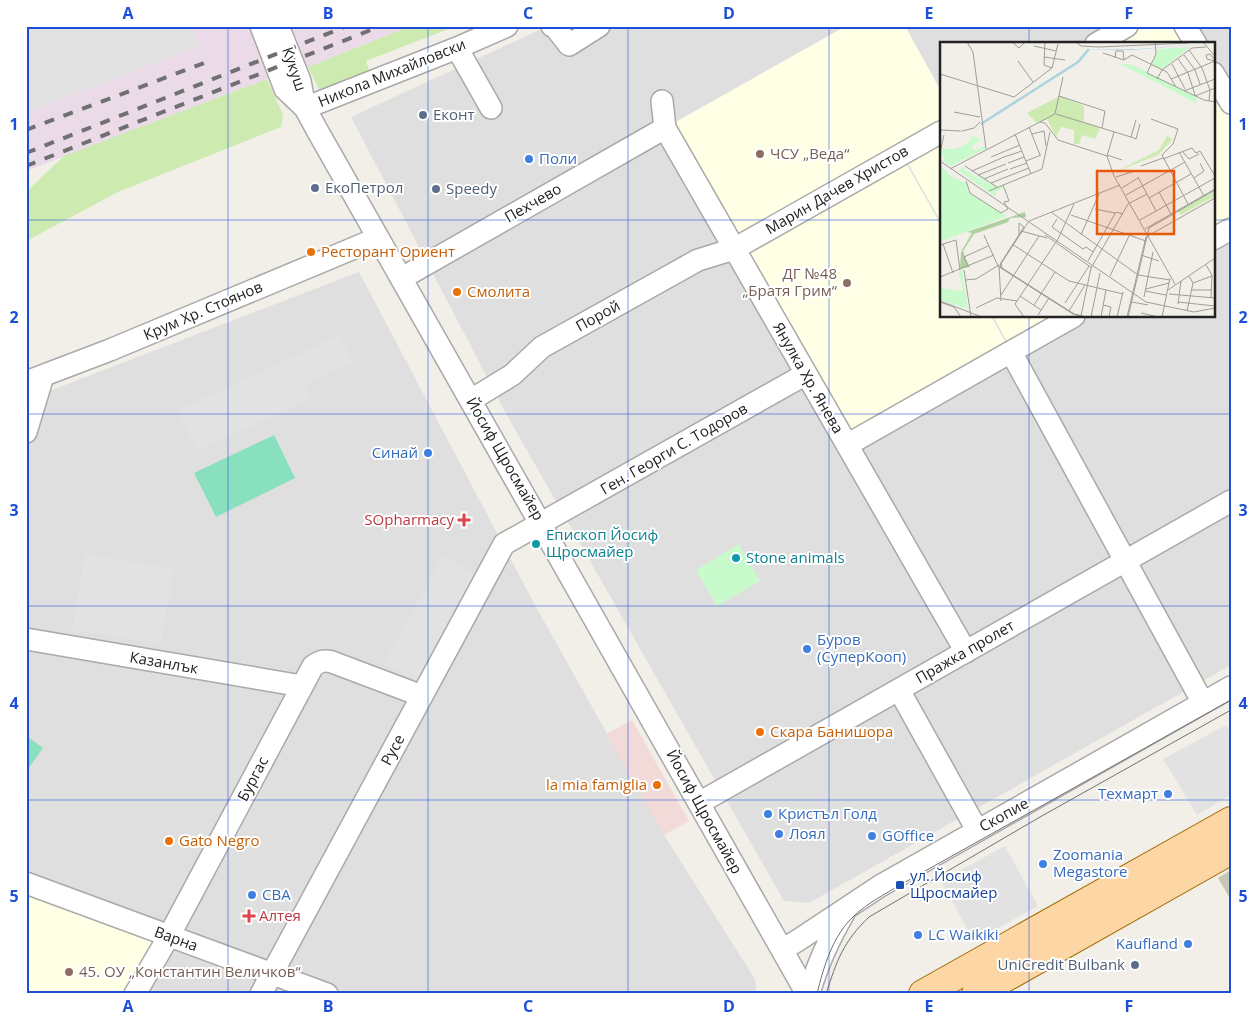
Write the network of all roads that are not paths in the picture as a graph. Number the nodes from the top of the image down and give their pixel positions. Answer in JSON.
{"nodes":[{"id":1,"x":262,"y":26,"type":"edge"},
{"id":2,"x":278,"y":26,"type":"edge"},
{"id":3,"x":507,"y":26,"type":"edge"},
{"id":4,"x":552,"y":26,"type":"edge"},
{"id":5,"x":599,"y":26,"type":"edge"},
{"id":6,"x":1127,"y":26,"type":"edge"},
{"id":7,"x":1185,"y":26,"type":"edge"},
{"id":8,"x":1099,"y":42,"type":"edge"},
{"id":9,"x":1195,"y":42,"type":"edge"},
{"id":10,"x":457,"y":48,"type":"junction"},
{"id":11,"x":1214,"y":75,"type":"edge"},
{"id":12,"x":662,"y":101,"type":"dead end"},
{"id":13,"x":1231,"y":103,"type":"edge"},
{"id":14,"x":305,"y":108,"type":"junction"},
{"id":15,"x":491,"y":108,"type":"dead end"},
{"id":16,"x":665,"y":128,"type":"junction"},
{"id":17,"x":940,"y":133,"type":"edge"},
{"id":18,"x":1231,"y":229,"type":"edge"},
{"id":19,"x":378,"y":238,"type":"junction"},
{"id":20,"x":1214,"y":238,"type":"edge"},
{"id":21,"x":734,"y":249,"type":"junction"},
{"id":22,"x":402,"y":278,"type":"junction"},
{"id":23,"x":1070,"y":318,"type":"edge"},
{"id":24,"x":1011,"y":352,"type":"junction"},
{"id":25,"x":806,"y":374,"type":"junction"},
{"id":26,"x":35,"y":379,"type":"edge"},
{"id":27,"x":472,"y":400,"type":"junction"},
{"id":28,"x":26,"y":432,"type":"edge"},
{"id":29,"x":847,"y":445,"type":"junction"},
{"id":30,"x":1231,"y":501,"type":"edge"},
{"id":31,"x":542,"y":524,"type":"junction"},
{"id":32,"x":1124,"y":562,"type":"junction"},
{"id":33,"x":26,"y":639,"type":"edge"},
{"id":34,"x":966,"y":652,"type":"junction"},
{"id":35,"x":302,"y":686,"type":"junction"},
{"id":36,"x":1231,"y":688,"type":"edge"},
{"id":37,"x":898,"y":690,"type":"junction"},
{"id":38,"x":422,"y":696,"type":"junction"},
{"id":39,"x":1203,"y":703,"type":"junction"},
{"id":40,"x":699,"y":803,"type":"junction"},
{"id":41,"x":1231,"y":821,"type":"edge"},
{"id":42,"x":977,"y":830,"type":"junction"},
{"id":43,"x":1231,"y":850,"type":"edge"},
{"id":44,"x":26,"y":883,"type":"edge"},
{"id":45,"x":847,"y":909,"type":"junction"},
{"id":46,"x":169,"y":936,"type":"junction"},
{"id":47,"x":782,"y":950,"type":"junction"},
{"id":48,"x":272,"y":974,"type":"junction"},
{"id":49,"x":135,"y":994,"type":"edge"},
{"id":50,"x":262,"y":994,"type":"edge"},
{"id":51,"x":327,"y":994,"type":"edge"},
{"id":52,"x":808,"y":994,"type":"edge"},
{"id":53,"x":923,"y":994,"type":"edge"},
{"id":54,"x":976,"y":994,"type":"edge"}],
"edges":[{"from":1,"to":14,"type":"street","name":"Кукуш"},
{"from":2,"to":14,"type":"street","name":"Кукуш"},
{"from":3,"to":10,"type":"street","name":"Никола Михайловски"},
{"from":4,"to":5,"type":"street"},
{"from":6,"to":8,"type":"street"},
{"from":7,"to":9,"type":"street"},
{"from":10,"to":14,"type":"street","name":"Никола Михайловски"},
{"from":10,"to":15,"type":"street"},
{"from":11,"to":13,"type":"street"},
{"from":12,"to":16,"type":"street","name":"Янулка Хр. Янева"},
{"from":14,"to":19,"type":"street","name":"Йосиф Щросмайер"},
{"from":16,"to":21,"type":"street","name":"Янулка Хр. Янева"},
{"from":16,"to":22,"type":"street","name":"Пехчево"},
{"from":17,"to":21,"type":"street","name":"Марин Дачев Христов"},
{"from":18,"to":20,"type":"street"},
{"from":19,"to":22,"type":"street","name":"Йосиф Щросмайер"},
{"from":19,"to":26,"type":"street","name":"Крум Хр. Стоянов"},
{"from":21,"to":25,"type":"street","name":"Янулка Хр. Янева"},
{"from":21,"to":27,"type":"street","name":"Порой"},
{"from":22,"to":27,"type":"street","name":"Йосиф Щросмайер"},
{"from":23,"to":24,"type":"street"},
{"from":24,"to":29,"type":"street"},
{"from":24,"to":32,"type":"street"},
{"from":25,"to":29,"type":"street","name":"Янулка Хр. Янева"},
{"from":25,"to":31,"type":"street","name":"Ген. Георги С. Тодоров"},
{"from":26,"to":28,"type":"street"},
{"from":27,"to":31,"type":"street","name":"Йосиф Щросмайер"},
{"from":29,"to":34,"type":"street","name":"Янулка Хр. Янева"},
{"from":30,"to":32,"type":"street","name":"Пражка пролет"},
{"from":31,"to":38,"type":"street","name":"Русе"},
{"from":31,"to":40,"type":"street","name":"Йосиф Щросмайер"},
{"from":32,"to":34,"type":"street","name":"Пражка пролет"},
{"from":32,"to":39,"type":"street"},
{"from":33,"to":35,"type":"street","name":"Казанлък"},
{"from":34,"to":37,"type":"street","name":"Пражка пролет"},
{"from":35,"to":38,"type":"street","name":"Бургас"},
{"from":35,"to":46,"type":"street","name":"Бургас"},
{"from":36,"to":39,"type":"street","name":"Скопие"},
{"from":37,"to":40,"type":"street","name":"Пражка пролет"},
{"from":37,"to":42,"type":"street"},
{"from":38,"to":48,"type":"street","name":"Русе"},
{"from":39,"to":42,"type":"street","name":"Скопие"},
{"from":40,"to":47,"type":"street","name":"Йосиф Щросмайер"},
{"from":41,"to":53,"type":"main road"},
{"from":42,"to":45,"type":"street","name":"Скопие"},
{"from":43,"to":54,"type":"main road"},
{"from":44,"to":46,"type":"street","name":"Варна"},
{"from":45,"to":47,"type":"street","name":"Скопие"},
{"from":45,"to":52,"type":"street"},
{"from":46,"to":48,"type":"street","name":"Варна"},
{"from":46,"to":49,"type":"street","name":"Бургас"},
{"from":47,"to":52,"type":"street","name":"Йосиф Щросмайер"},
{"from":48,"to":50,"type":"street","name":"Русе"},
{"from":48,"to":51,"type":"street","name":"Варна"}]}
